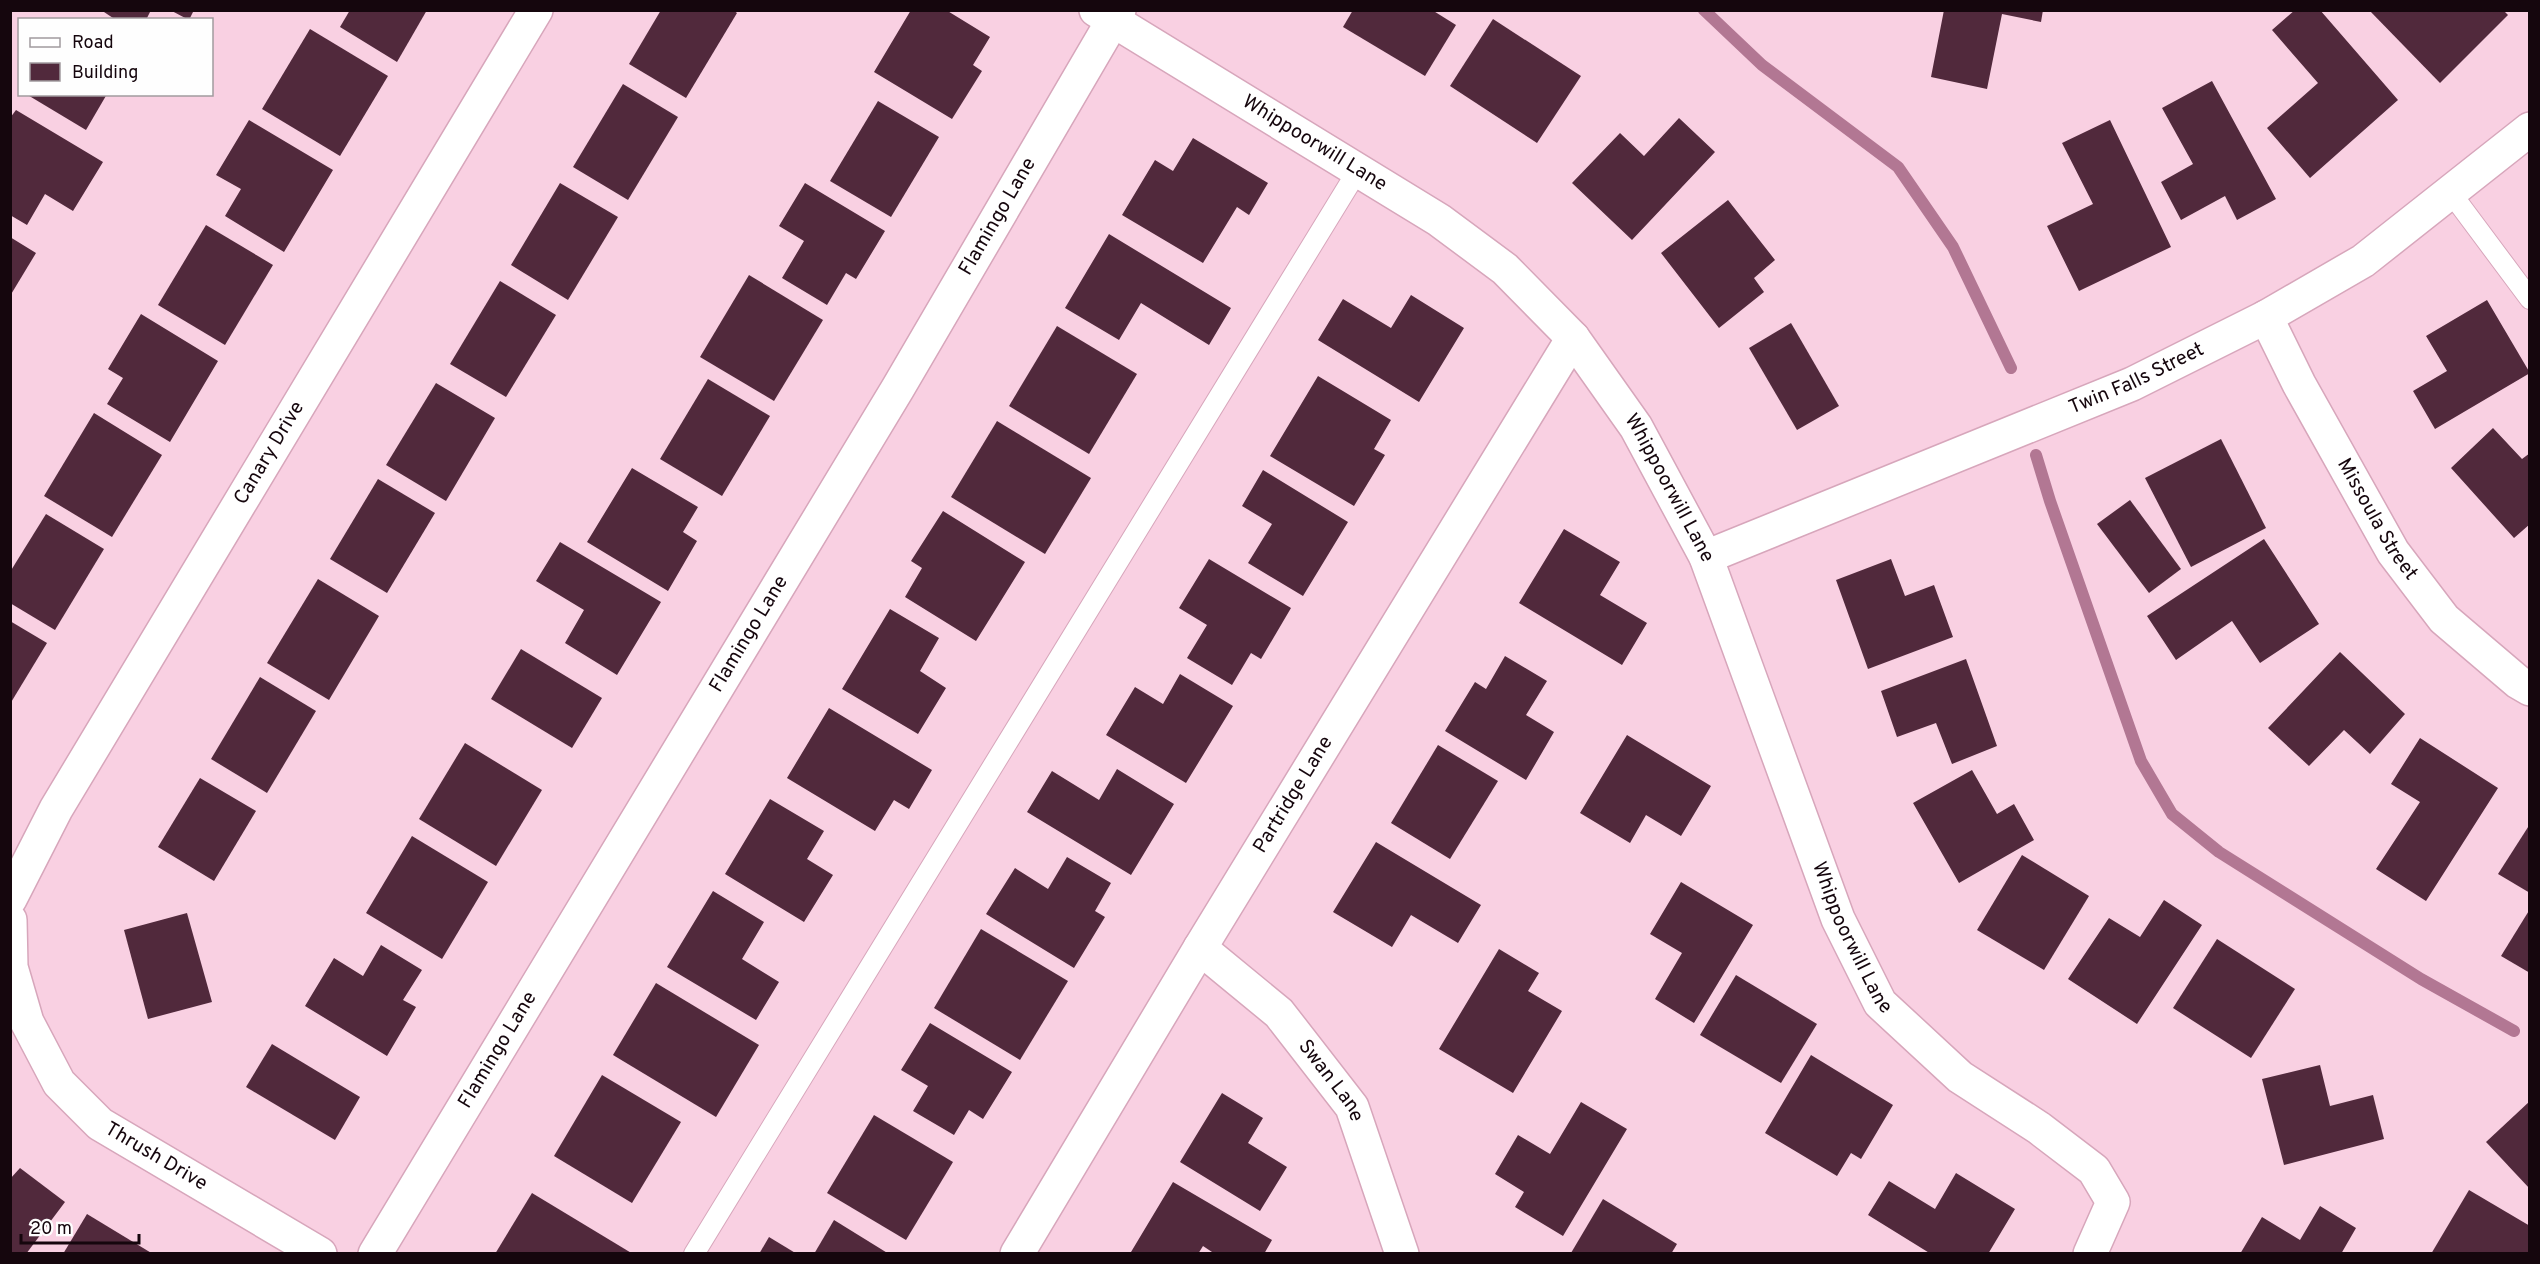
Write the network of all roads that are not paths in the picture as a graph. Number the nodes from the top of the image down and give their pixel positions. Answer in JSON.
{"nodes":[{"id":1,"x":536,"y":10,"type":"edge"},
{"id":2,"x":1110,"y":14,"type":"edge"},
{"id":3,"x":2529,"y":129,"type":"edge"},
{"id":4,"x":1358,"y":170,"type":"junction"},
{"id":5,"x":2451,"y":193,"type":"junction"},
{"id":6,"x":2529,"y":299,"type":"edge"},
{"id":7,"x":2266,"y":317,"type":"junction"},
{"id":8,"x":1573,"y":338,"type":"junction"},
{"id":9,"x":1706,"y":557,"type":"junction"},
{"id":10,"x":2529,"y":689,"type":"edge"},
{"id":11,"x":10,"y":898,"type":"edge"},
{"id":12,"x":10,"y":920,"type":"edge"},
{"id":13,"x":1200,"y":948,"type":"junction"},
{"id":14,"x":320,"y":1254,"type":"edge"},
{"id":15,"x":375,"y":1254,"type":"edge"},
{"id":16,"x":694,"y":1254,"type":"edge"},
{"id":17,"x":1017,"y":1254,"type":"edge"},
{"id":18,"x":1401,"y":1254,"type":"edge"},
{"id":19,"x":2090,"y":1254,"type":"edge"}],
"edges":[{"from":1,"to":11,"type":"street","name":"Canary Drive"},
{"from":2,"to":4,"type":"street","name":"Whippoorwill Lane"},
{"from":2,"to":15,"type":"street","name":"Flamingo Lane"},
{"from":3,"to":5,"type":"street","name":"Twin Falls Street"},
{"from":4,"to":8,"type":"street","name":"Whippoorwill Lane"},
{"from":4,"to":16,"type":"lane"},
{"from":5,"to":6,"type":"lane"},
{"from":5,"to":7,"type":"street","name":"Twin Falls Street"},
{"from":7,"to":9,"type":"street","name":"Twin Falls Street"},
{"from":7,"to":10,"type":"street","name":"Missoula Street"},
{"from":8,"to":9,"type":"street","name":"Whippoorwill Lane"},
{"from":8,"to":13,"type":"street","name":"Partridge Lane"},
{"from":9,"to":19,"type":"street","name":"Whippoorwill Lane"},
{"from":12,"to":14,"type":"street","name":"Thrush Drive"},
{"from":13,"to":17,"type":"street","name":"Partridge Lane"},
{"from":13,"to":18,"type":"street","name":"Swan Lane"}]}
